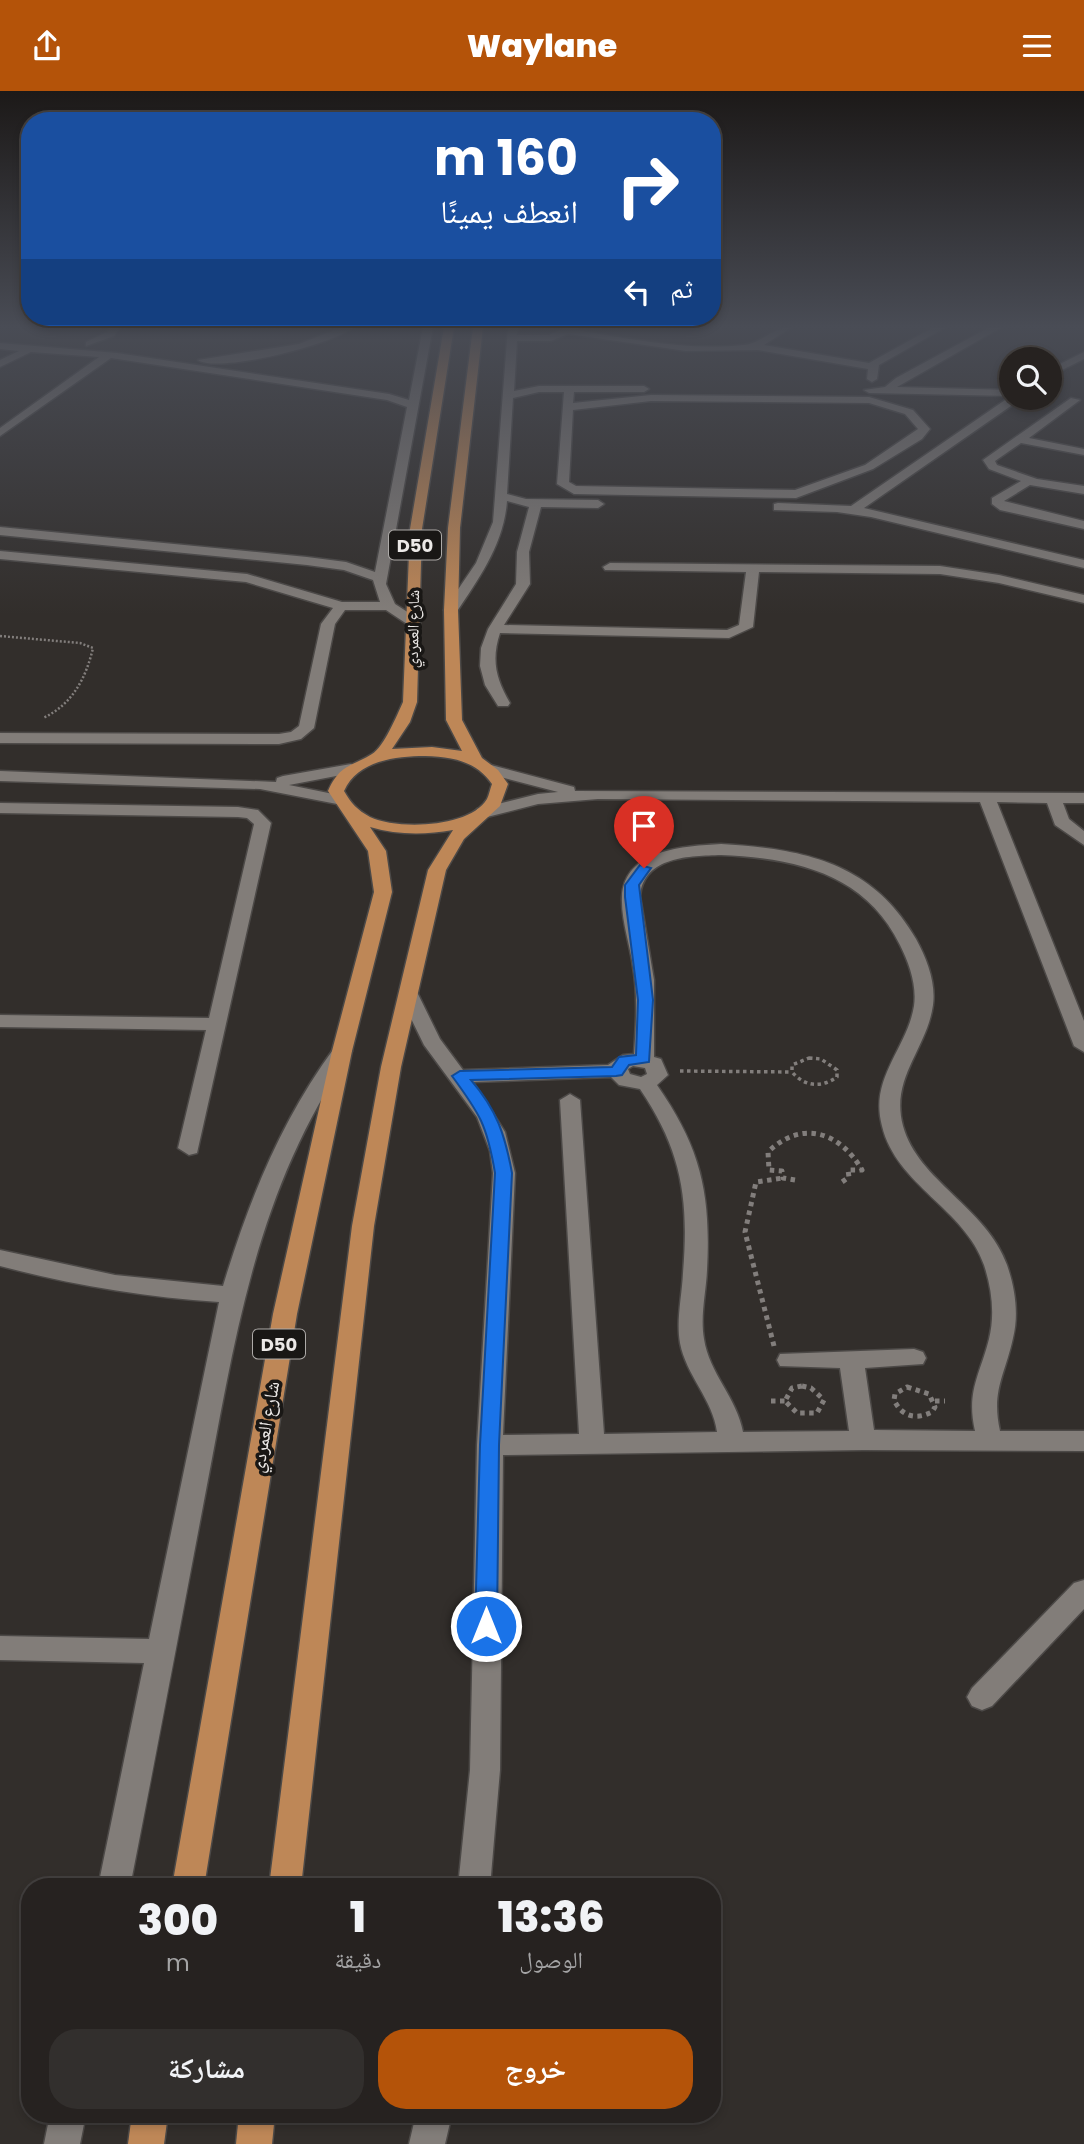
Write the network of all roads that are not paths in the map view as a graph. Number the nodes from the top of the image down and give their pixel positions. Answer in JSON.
{"nodes":[{"id":1,"x":14,"y":423,"type":"edge"},
{"id":2,"x":409,"y":423,"type":"edge"},
{"id":3,"x":433,"y":423,"type":"edge"},
{"id":4,"x":467,"y":423,"type":"edge"},
{"id":5,"x":505,"y":423,"type":"edge"},
{"id":6,"x":568,"y":423,"type":"edge"},
{"id":7,"x":921,"y":423,"type":"edge"},
{"id":8,"x":980,"y":423,"type":"edge"},
{"id":9,"x":1042,"y":423,"type":"edge"},
{"id":10,"x":0,"y":433,"type":"edge"},
{"id":11,"x":1019,"y":439,"type":"junction"},
{"id":12,"x":1084,"y":452,"type":"edge"},
{"id":13,"x":1033,"y":481,"type":"junction"},
{"id":14,"x":1084,"y":490,"type":"edge"},
{"id":15,"x":501,"y":496,"type":"junction"},
{"id":16,"x":536,"y":503,"type":"junction"},
{"id":17,"x":854,"y":510,"type":"junction"},
{"id":18,"x":500,"y":513,"type":"junction"},
{"id":19,"x":1084,"y":525,"type":"edge"},
{"id":20,"x":0,"y":531,"type":"edge"},
{"id":21,"x":0,"y":555,"type":"edge"},
{"id":22,"x":384,"y":560,"type":"junction"},
{"id":23,"x":1084,"y":564,"type":"edge"},
{"id":24,"x":346,"y":566,"type":"junction"},
{"id":25,"x":610,"y":567,"type":"dead end"},
{"id":26,"x":753,"y":568,"type":"junction"},
{"id":27,"x":380,"y":578,"type":"junction"},
{"id":28,"x":1084,"y":599,"type":"edge"},
{"id":29,"x":389,"y":605,"type":"junction"},
{"id":30,"x":341,"y":606,"type":"junction"},
{"id":31,"x":451,"y":610,"type":"junction"},
{"id":32,"x":415,"y":623,"type":"junction"},
{"id":33,"x":495,"y":629,"type":"junction"},
{"id":34,"x":503,"y":703,"type":"dead end"},
{"id":35,"x":0,"y":738,"type":"edge"},
{"id":36,"x":379,"y":757,"type":"junction"},
{"id":37,"x":475,"y":761,"type":"junction"},
{"id":38,"x":351,"y":769,"type":"junction"},
{"id":39,"x":491,"y":770,"type":"junction"},
{"id":40,"x":0,"y":776,"type":"edge"},
{"id":41,"x":260,"y":784,"type":"junction"},
{"id":42,"x":598,"y":794,"type":"junction"},
{"id":43,"x":986,"y":796,"type":"junction"},
{"id":44,"x":1053,"y":797,"type":"junction"},
{"id":45,"x":1084,"y":798,"type":"edge"},
{"id":46,"x":345,"y":807,"type":"junction"},
{"id":47,"x":0,"y":808,"type":"edge"},
{"id":48,"x":481,"y":814,"type":"junction"},
{"id":49,"x":1084,"y":840,"type":"edge"},
{"id":50,"x":410,"y":996,"type":"junction"},
{"id":51,"x":0,"y":1021,"type":"edge"},
{"id":52,"x":217,"y":1024,"type":"junction"},
{"id":53,"x":1084,"y":1046,"type":"edge"},
{"id":54,"x":342,"y":1051,"type":"junction"},
{"id":55,"x":649,"y":1071,"type":"junction"},
{"id":56,"x":460,"y":1076,"type":"junction"},
{"id":57,"x":570,"y":1100,"type":"dead end"},
{"id":58,"x":189,"y":1148,"type":"dead end"},
{"id":59,"x":0,"y":1258,"type":"edge"},
{"id":60,"x":232,"y":1295,"type":"junction"},
{"id":61,"x":914,"y":1358,"type":"dead end"},
{"id":62,"x":851,"y":1359,"type":"junction"},
{"id":63,"x":789,"y":1360,"type":"road end"},
{"id":64,"x":863,"y":1440,"type":"junction"},
{"id":65,"x":731,"y":1441,"type":"junction"},
{"id":66,"x":990,"y":1441,"type":"junction"},
{"id":67,"x":1084,"y":1441,"type":"edge"},
{"id":68,"x":592,"y":1443,"type":"junction"},
{"id":69,"x":490,"y":1445,"type":"junction"},
{"id":70,"x":1084,"y":1591,"type":"edge"},
{"id":71,"x":0,"y":1648,"type":"edge"},
{"id":72,"x":161,"y":1651,"type":"junction"},
{"id":73,"x":982,"y":1697,"type":"dead end"},
{"id":74,"x":116,"y":1878,"type":"edge"},
{"id":75,"x":190,"y":1878,"type":"edge"},
{"id":76,"x":286,"y":1878,"type":"edge"},
{"id":77,"x":475,"y":1878,"type":"edge"},
{"id":78,"x":66,"y":2123,"type":"edge"},
{"id":79,"x":149,"y":2123,"type":"edge"},
{"id":80,"x":256,"y":2123,"type":"edge"},
{"id":81,"x":432,"y":2123,"type":"edge"},
{"id":82,"x":62,"y":2144,"type":"edge"},
{"id":83,"x":146,"y":2144,"type":"edge"},
{"id":84,"x":254,"y":2144,"type":"edge"},
{"id":85,"x":427,"y":2144,"type":"edge"}],
"edges":[{"from":1,"to":10,"type":"street"},
{"from":2,"to":22,"type":"street"},
{"from":3,"to":32,"type":"main road","name":"شارع العمردي","number":"D50"},
{"from":4,"to":31,"type":"main road","name":"شارع العمردي","number":"D50"},
{"from":5,"to":15,"type":"street"},
{"from":6,"to":7,"type":"street"},
{"from":8,"to":17,"type":"street"},
{"from":9,"to":11,"type":"street"},
{"from":11,"to":12,"type":"street"},
{"from":11,"to":13,"type":"street"},
{"from":13,"to":14,"type":"street"},
{"from":13,"to":19,"type":"street"},
{"from":15,"to":16,"type":"street"},
{"from":15,"to":18,"type":"street"},
{"from":16,"to":17,"type":"street"},
{"from":16,"to":18,"type":"street"},
{"from":16,"to":33,"type":"street"},
{"from":17,"to":23,"type":"street"},
{"from":18,"to":31,"type":"street"},
{"from":20,"to":24,"type":"street"},
{"from":21,"to":30,"type":"street"},
{"from":22,"to":24,"type":"street"},
{"from":22,"to":27,"type":"street"},
{"from":24,"to":27,"type":"street"},
{"from":25,"to":26,"type":"street"},
{"from":26,"to":28,"type":"street"},
{"from":26,"to":33,"type":"street"},
{"from":27,"to":29,"type":"street"},
{"from":29,"to":30,"type":"street"},
{"from":29,"to":32,"type":"street"},
{"from":30,"to":35,"type":"street"},
{"from":31,"to":37,"type":"main road","name":"شارع العمردي","number":"D50"},
{"from":32,"to":36,"type":"main road","name":"شارع العمردي","number":"D50"},
{"from":33,"to":34,"type":"street"},
{"from":36,"to":37,"type":"main road"},
{"from":36,"to":38,"type":"main road"},
{"from":37,"to":39,"type":"main road"},
{"from":38,"to":41,"type":"street"},
{"from":38,"to":46,"type":"main road"},
{"from":39,"to":42,"type":"street"},
{"from":39,"to":48,"type":"main road"},
{"from":40,"to":41,"type":"street"},
{"from":41,"to":46,"type":"street"},
{"from":42,"to":43,"type":"street"},
{"from":42,"to":48,"type":"street"},
{"from":43,"to":44,"type":"street"},
{"from":43,"to":53,"type":"street"},
{"from":44,"to":45,"type":"street"},
{"from":44,"to":49,"type":"street"},
{"from":46,"to":48,"type":"main road"},
{"from":46,"to":54,"type":"main road","name":"شارع العمردي","number":"D50"},
{"from":47,"to":52,"type":"street"},
{"from":48,"to":50,"type":"main road"},
{"from":50,"to":56,"type":"street"},
{"from":50,"to":76,"type":"main road"},
{"from":51,"to":52,"type":"street"},
{"from":52,"to":58,"type":"street"},
{"from":54,"to":60,"type":"street"},
{"from":54,"to":75,"type":"main road","name":"شارع العمردي","number":"D50"},
{"from":55,"to":56,"type":"street"},
{"from":55,"to":65,"type":"street"},
{"from":55,"to":66,"type":"street"},
{"from":56,"to":69,"type":"street"},
{"from":57,"to":68,"type":"street"},
{"from":59,"to":60,"type":"street"},
{"from":60,"to":72,"type":"street"},
{"from":61,"to":62,"type":"street"},
{"from":62,"to":63,"type":"street"},
{"from":62,"to":64,"type":"street"},
{"from":64,"to":65,"type":"street"},
{"from":64,"to":66,"type":"street"},
{"from":65,"to":68,"type":"street"},
{"from":66,"to":67,"type":"street"},
{"from":68,"to":69,"type":"street"},
{"from":69,"to":77,"type":"street"},
{"from":70,"to":73,"type":"street"},
{"from":71,"to":72,"type":"street"},
{"from":72,"to":74,"type":"street"},
{"from":78,"to":82,"type":"street"},
{"from":79,"to":83,"type":"main road"},
{"from":80,"to":84,"type":"main road"},
{"from":81,"to":85,"type":"street"}]}
